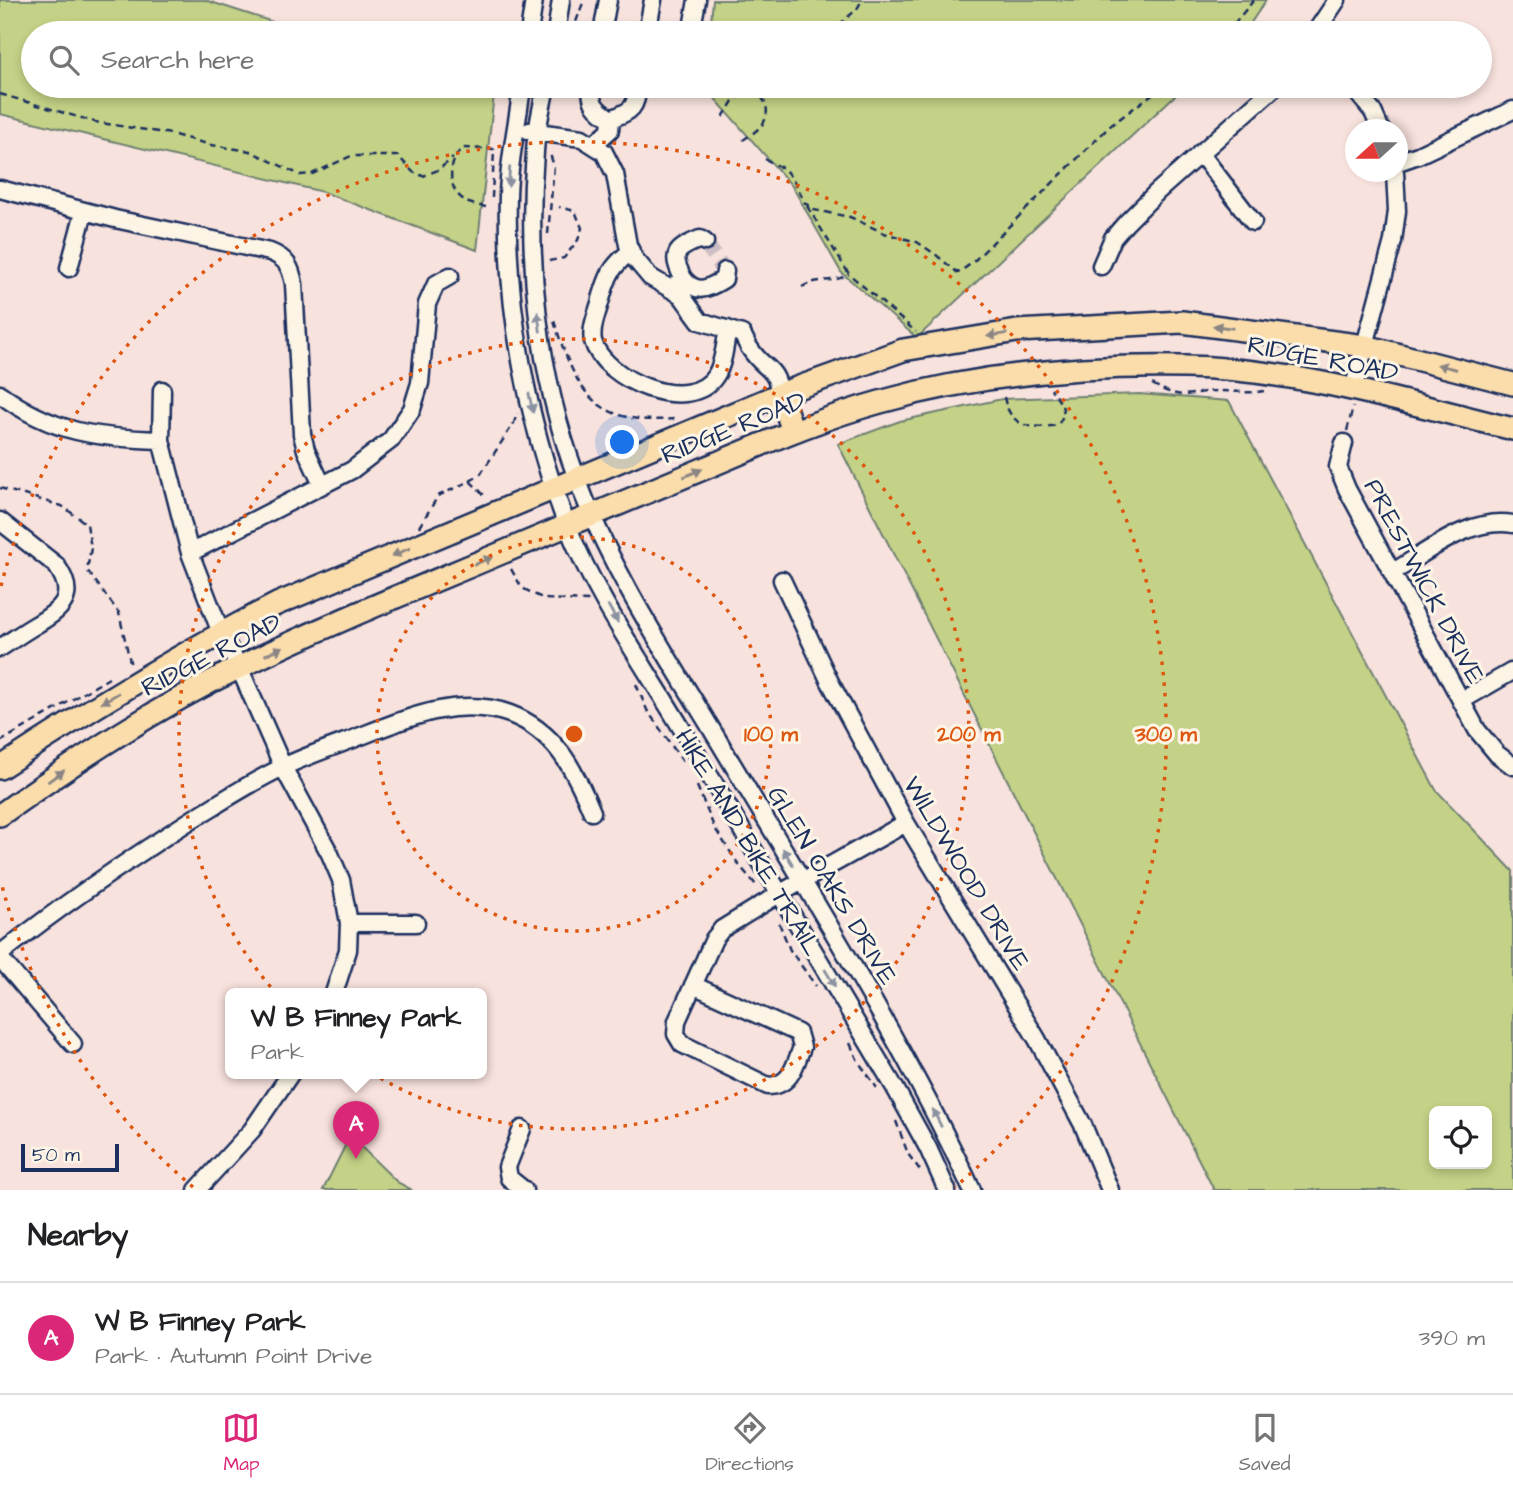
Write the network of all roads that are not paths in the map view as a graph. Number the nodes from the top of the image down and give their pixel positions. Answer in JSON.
{"nodes":[{"id":1,"x":534,"y":0,"type":"edge"},
{"id":2,"x":561,"y":0,"type":"edge"},
{"id":3,"x":608,"y":0,"type":"edge"},
{"id":4,"x":653,"y":0,"type":"edge"},
{"id":5,"x":697,"y":0,"type":"edge"},
{"id":6,"x":1338,"y":0,"type":"edge"},
{"id":7,"x":531,"y":21,"type":"edge"},
{"id":8,"x":557,"y":21,"type":"edge"},
{"id":9,"x":604,"y":21,"type":"edge"},
{"id":10,"x":649,"y":21,"type":"edge"},
{"id":11,"x":693,"y":21,"type":"edge"},
{"id":12,"x":1323,"y":21,"type":"edge"},
{"id":13,"x":521,"y":98,"type":"edge"},
{"id":14,"x":545,"y":98,"type":"edge"},
{"id":15,"x":591,"y":98,"type":"edge"},
{"id":16,"x":636,"y":98,"type":"edge"},
{"id":17,"x":1262,"y":98,"type":"edge"},
{"id":18,"x":1362,"y":98,"type":"edge"},
{"id":19,"x":1513,"y":110,"type":"edge"},
{"id":20,"x":611,"y":119,"type":"junction"},
{"id":21,"x":1376,"y":119,"type":"edge"},
{"id":22,"x":517,"y":130,"type":"junction"},
{"id":23,"x":544,"y":133,"type":"junction"},
{"id":24,"x":594,"y":144,"type":"junction"},
{"id":25,"x":1199,"y":153,"type":"junction"},
{"id":26,"x":1408,"y":158,"type":"edge"},
{"id":27,"x":1396,"y":182,"type":"edge"},
{"id":28,"x":0,"y":189,"type":"edge"},
{"id":29,"x":84,"y":212,"type":"junction"},
{"id":30,"x":1253,"y":222,"type":"dead end"},
{"id":31,"x":705,"y":242,"type":"dead end"},
{"id":32,"x":631,"y":251,"type":"junction"},
{"id":33,"x":1101,"y":267,"type":"dead end"},
{"id":34,"x":69,"y":268,"type":"dead end"},
{"id":35,"x":725,"y":271,"type":"dead end"},
{"id":36,"x":450,"y":276,"type":"dead end"},
{"id":37,"x":677,"y":283,"type":"junction"},
{"id":38,"x":728,"y":329,"type":"junction"},
{"id":39,"x":1364,"y":346,"type":"junction"},
{"id":40,"x":1513,"y":384,"type":"edge"},
{"id":41,"x":162,"y":390,"type":"dead end"},
{"id":42,"x":0,"y":394,"type":"edge"},
{"id":43,"x":780,"y":394,"type":"junction"},
{"id":44,"x":1354,"y":396,"type":"junction"},
{"id":45,"x":1513,"y":429,"type":"edge"},
{"id":46,"x":793,"y":431,"type":"junction"},
{"id":47,"x":161,"y":440,"type":"junction"},
{"id":48,"x":1344,"y":443,"type":"road end"},
{"id":49,"x":577,"y":478,"type":"junction"},
{"id":50,"x":322,"y":485,"type":"junction"},
{"id":51,"x":555,"y":487,"type":"junction"},
{"id":52,"x":593,"y":516,"type":"junction"},
{"id":53,"x":0,"y":521,"type":"edge"},
{"id":54,"x":1513,"y":524,"type":"edge"},
{"id":55,"x":568,"y":525,"type":"junction"},
{"id":56,"x":190,"y":553,"type":"junction"},
{"id":57,"x":1393,"y":572,"type":"junction"},
{"id":58,"x":782,"y":579,"type":"dead end"},
{"id":59,"x":221,"y":633,"type":"junction"},
{"id":60,"x":0,"y":648,"type":"edge"},
{"id":61,"x":239,"y":667,"type":"junction"},
{"id":62,"x":1511,"y":672,"type":"dead end"},
{"id":63,"x":1461,"y":701,"type":"junction"},
{"id":64,"x":1513,"y":766,"type":"edge"},
{"id":65,"x":283,"y":767,"type":"junction"},
{"id":66,"x":0,"y":768,"type":"edge"},
{"id":67,"x":592,"y":812,"type":"dead end"},
{"id":68,"x":0,"y":815,"type":"edge"},
{"id":69,"x":906,"y":822,"type":"junction"},
{"id":70,"x":802,"y":881,"type":"junction"},
{"id":71,"x":773,"y":898,"type":"junction"},
{"id":72,"x":349,"y":923,"type":"junction"},
{"id":73,"x":416,"y":923,"type":"dead end"},
{"id":74,"x":0,"y":956,"type":"edge"},
{"id":75,"x":693,"y":985,"type":"junction"},
{"id":76,"x":336,"y":988,"type":"edge"},
{"id":77,"x":73,"y":1044,"type":"dead end"},
{"id":78,"x":287,"y":1079,"type":"edge"},
{"id":79,"x":522,"y":1129,"type":"dead end"},
{"id":80,"x":970,"y":1185,"type":"edge"},
{"id":81,"x":945,"y":1189,"type":"edge"},
{"id":82,"x":197,"y":1190,"type":"edge"},
{"id":83,"x":524,"y":1190,"type":"edge"},
{"id":84,"x":1110,"y":1190,"type":"edge"}],
"edges":[{"from":1,"to":7,"type":"street"},
{"from":2,"to":8,"type":"street"},
{"from":3,"to":9,"type":"street"},
{"from":4,"to":10,"type":"street"},
{"from":5,"to":11,"type":"street"},
{"from":6,"to":12,"type":"street"},
{"from":13,"to":22,"type":"street","name":"GLEN OAKS DRIVE"},
{"from":14,"to":23,"type":"street","name":"GLEN OAKS DRIVE"},
{"from":15,"to":20,"type":"street"},
{"from":16,"to":20,"type":"street"},
{"from":17,"to":25,"type":"street"},
{"from":18,"to":21,"type":"street"},
{"from":19,"to":26,"type":"street"},
{"from":20,"to":24,"type":"street"},
{"from":22,"to":23,"type":"street"},
{"from":22,"to":51,"type":"street","name":"GLEN OAKS DRIVE","one_way":true},
{"from":23,"to":24,"type":"street"},
{"from":49,"to":23,"type":"street","name":"GLEN OAKS DRIVE","one_way":true},
{"from":24,"to":32,"type":"street"},
{"from":25,"to":30,"type":"street"},
{"from":25,"to":33,"type":"street"},
{"from":27,"to":39,"type":"street"},
{"from":28,"to":29,"type":"street"},
{"from":29,"to":34,"type":"street"},
{"from":29,"to":50,"type":"street"},
{"from":31,"to":37,"type":"street"},
{"from":32,"to":37,"type":"street"},
{"from":32,"to":38,"type":"street"},
{"from":35,"to":37,"type":"street"},
{"from":36,"to":50,"type":"street"},
{"from":37,"to":38,"type":"street"},
{"from":38,"to":43,"type":"street"},
{"from":40,"to":39,"type":"main road","name":"RIDGE ROAD","one_way":true},
{"from":39,"to":43,"type":"main road","name":"RIDGE ROAD","one_way":true},
{"from":39,"to":44,"type":"street"},
{"from":41,"to":47,"type":"street"},
{"from":42,"to":47,"type":"street"},
{"from":43,"to":46,"type":"main road"},
{"from":43,"to":49,"type":"main road","name":"RIDGE ROAD"},
{"from":44,"to":45,"type":"main road","name":"RIDGE ROAD"},
{"from":44,"to":46,"type":"main road","name":"RIDGE ROAD"},
{"from":52,"to":46,"type":"main road","name":"RIDGE ROAD","one_way":true},
{"from":47,"to":56,"type":"street"},
{"from":48,"to":57,"type":"street","name":"PRESTWICK DRIVE"},
{"from":49,"to":51,"type":"main road","name":"RIDGE ROAD"},
{"from":49,"to":52,"type":"street","name":"GLEN OAKS DRIVE"},
{"from":50,"to":56,"type":"street"},
{"from":51,"to":55,"type":"street","name":"GLEN OAKS DRIVE"},
{"from":51,"to":59,"type":"main road","name":"RIDGE ROAD","one_way":true},
{"from":52,"to":55,"type":"main road","name":"RIDGE ROAD"},
{"from":70,"to":52,"type":"street","name":"GLEN OAKS DRIVE","one_way":true},
{"from":53,"to":60,"type":"street"},
{"from":54,"to":57,"type":"street"},
{"from":61,"to":55,"type":"main road","name":"RIDGE ROAD","one_way":true},
{"from":55,"to":71,"type":"street","name":"GLEN OAKS DRIVE","one_way":true},
{"from":56,"to":59,"type":"street"},
{"from":57,"to":63,"type":"street","name":"PRESTWICK DRIVE"},
{"from":58,"to":69,"type":"street","name":"WILDWOOD DRIVE"},
{"from":59,"to":61,"type":"street"},
{"from":59,"to":66,"type":"main road","name":"RIDGE ROAD","one_way":true},
{"from":61,"to":65,"type":"street"},
{"from":68,"to":61,"type":"main road","name":"RIDGE ROAD","one_way":true},
{"from":62,"to":63,"type":"street"},
{"from":63,"to":64,"type":"street","name":"PRESTWICK DRIVE"},
{"from":65,"to":67,"type":"street"},
{"from":65,"to":72,"type":"street"},
{"from":65,"to":74,"type":"street"},
{"from":69,"to":70,"type":"street"},
{"from":69,"to":84,"type":"street","name":"WILDWOOD DRIVE"},
{"from":70,"to":71,"type":"street"},
{"from":80,"to":70,"type":"street","name":"GLEN OAKS DRIVE","one_way":true},
{"from":71,"to":75,"type":"street"},
{"from":71,"to":81,"type":"street","name":"GLEN OAKS DRIVE","one_way":true},
{"from":72,"to":73,"type":"street"},
{"from":72,"to":76,"type":"street"},
{"from":74,"to":77,"type":"street"},
{"from":75,"to":75,"type":"street"},
{"from":78,"to":82,"type":"street"},
{"from":79,"to":83,"type":"street"},
{"from":80,"to":81,"type":"street"}]}
